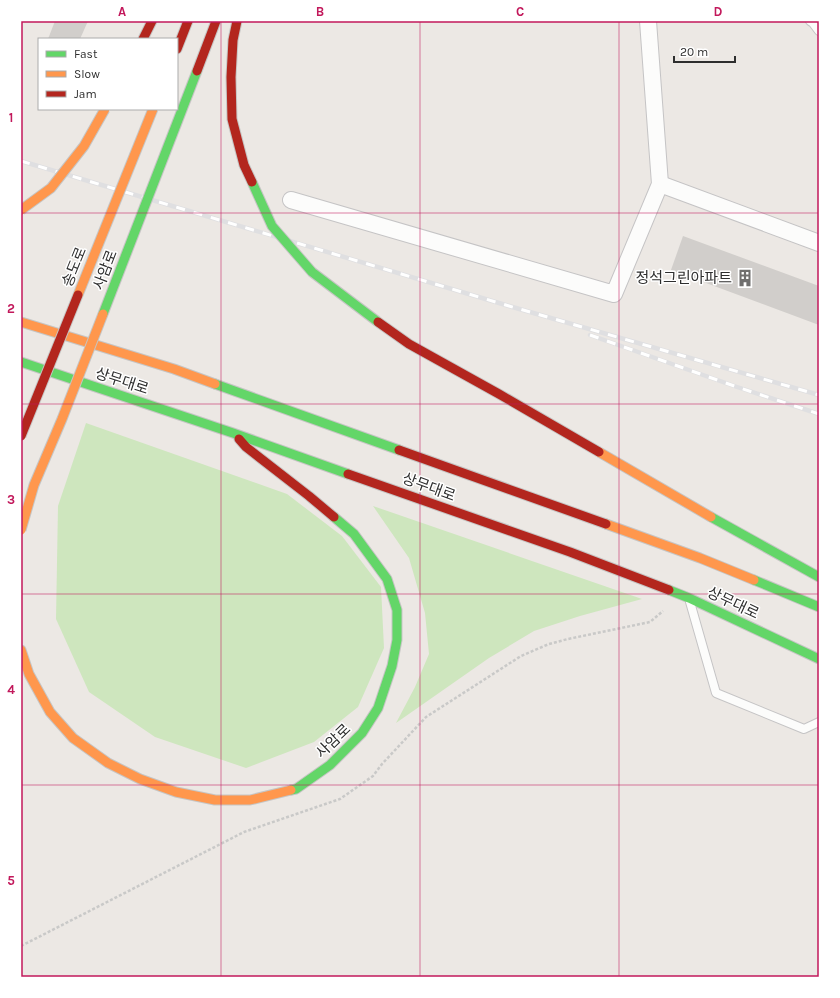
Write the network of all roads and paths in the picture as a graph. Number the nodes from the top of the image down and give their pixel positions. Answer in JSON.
{"nodes":[{"id":1,"x":152,"y":21,"type":"edge"},
{"id":2,"x":188,"y":21,"type":"edge"},
{"id":3,"x":216,"y":21,"type":"edge"},
{"id":4,"x":237,"y":21,"type":"edge"},
{"id":5,"x":648,"y":21,"type":"edge"},
{"id":6,"x":810,"y":21,"type":"edge"},
{"id":7,"x":819,"y":32,"type":"edge"},
{"id":8,"x":144,"y":38,"type":"edge"},
{"id":9,"x":178,"y":46,"type":"edge"},
{"id":10,"x":105,"y":110,"type":"edge"},
{"id":11,"x":153,"y":110,"type":"edge"},
{"id":12,"x":660,"y":184,"type":"junction"},
{"id":13,"x":292,"y":200,"type":"dead end"},
{"id":14,"x":21,"y":210,"type":"edge"},
{"id":15,"x":819,"y":243,"type":"edge"},
{"id":16,"x":21,"y":322,"type":"edge"},
{"id":17,"x":21,"y":362,"type":"edge"},
{"id":18,"x":233,"y":432,"type":"junction"},
{"id":19,"x":21,"y":436,"type":"edge"},
{"id":20,"x":21,"y":530,"type":"edge"},
{"id":21,"x":819,"y":577,"type":"edge"},
{"id":22,"x":689,"y":598,"type":"junction"},
{"id":23,"x":819,"y":607,"type":"edge"},
{"id":24,"x":21,"y":650,"type":"edge"},
{"id":25,"x":819,"y":659,"type":"edge"},
{"id":26,"x":819,"y":722,"type":"edge"}],
"edges":[{"from":1,"to":8,"type":"main road"},
{"from":2,"to":9,"type":"main road"},
{"from":3,"to":20,"type":"main road","name":"사암로","bridge":true},
{"from":4,"to":21,"type":"main road","bridge":true},
{"from":5,"to":12,"type":"street"},
{"from":6,"to":7,"type":"lane"},
{"from":10,"to":14,"type":"main road","bridge":true},
{"from":11,"to":19,"type":"main road","name":"송도로","bridge":true},
{"from":12,"to":13,"type":"street"},
{"from":12,"to":15,"type":"street"},
{"from":16,"to":23,"type":"main road","name":"상무대로"},
{"from":17,"to":18,"type":"main road","name":"상무대로"},
{"from":18,"to":22,"type":"main road","name":"상무대로"},
{"from":18,"to":24,"type":"main road","name":"사암로"},
{"from":22,"to":25,"type":"main road","name":"상무대로"},
{"from":22,"to":26,"type":"lane"}]}
